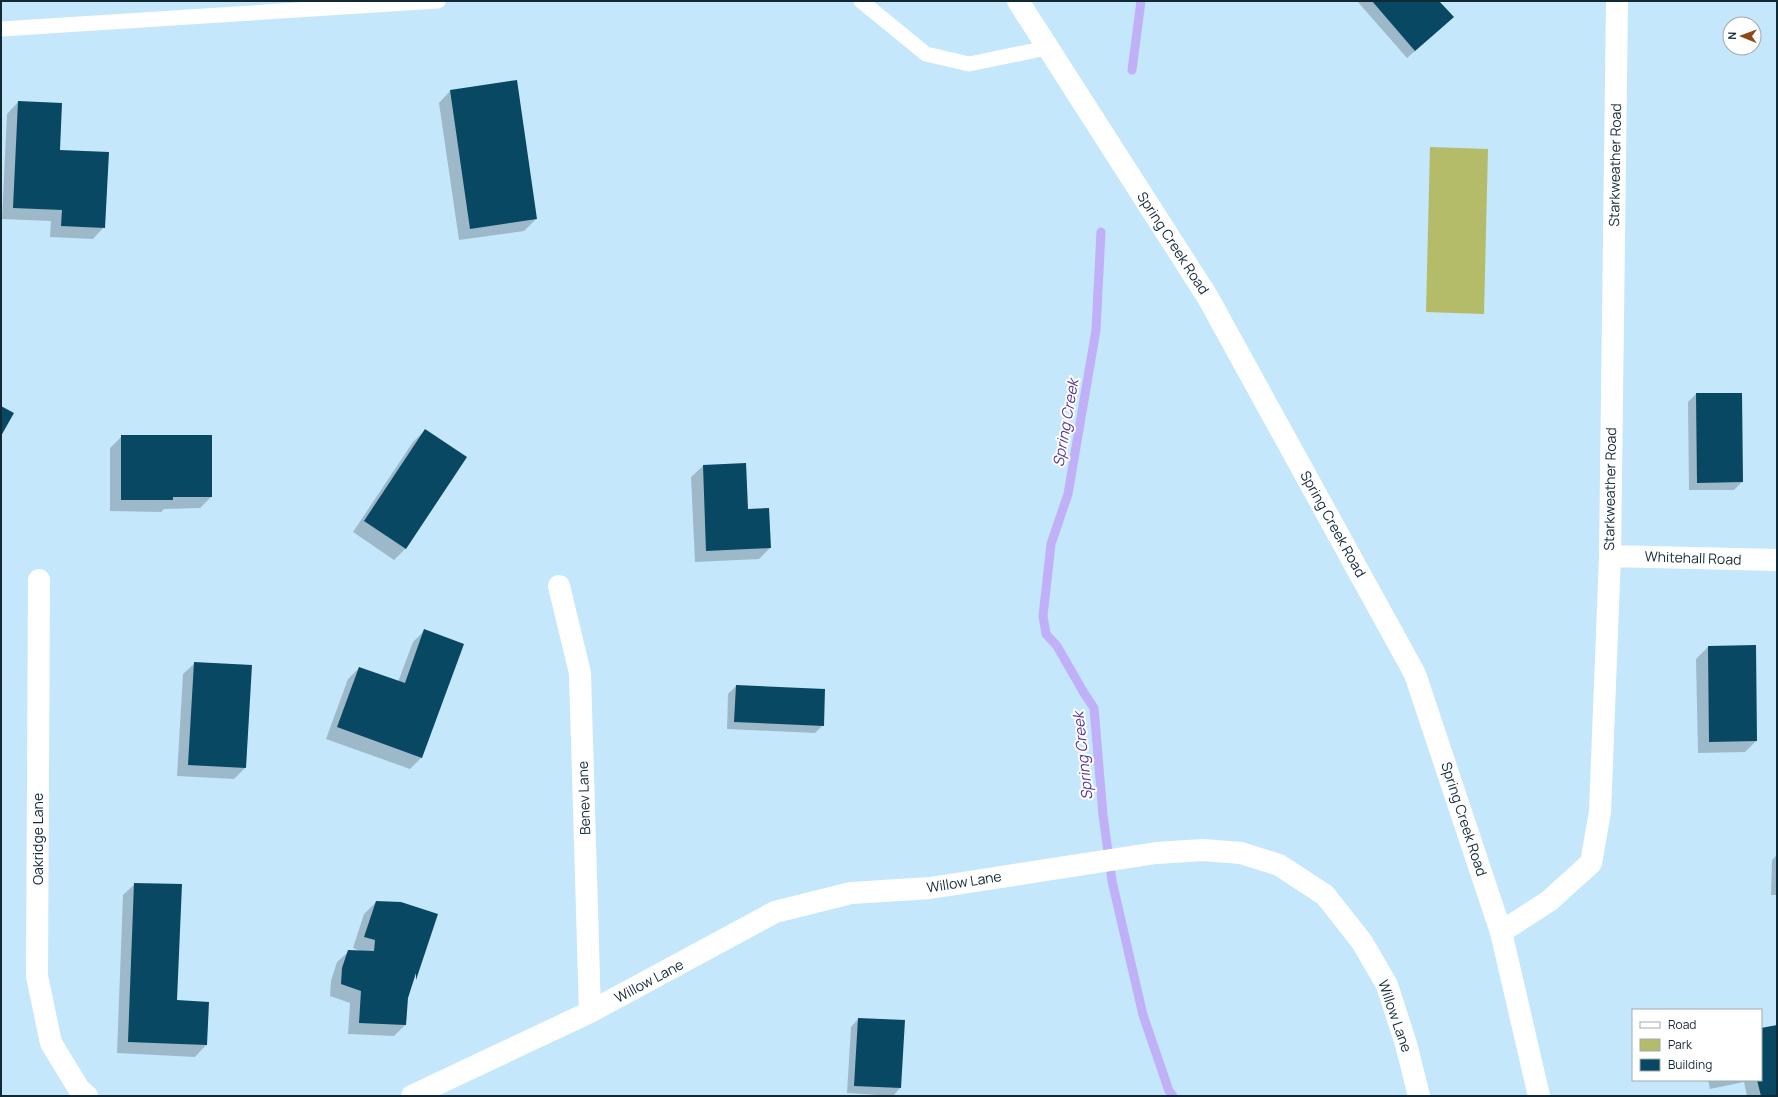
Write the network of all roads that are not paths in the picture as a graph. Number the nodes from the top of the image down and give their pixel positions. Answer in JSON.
{"nodes":[{"id":1,"x":438,"y":1,"type":"edge"},
{"id":2,"x":861,"y":1,"type":"edge"},
{"id":3,"x":1018,"y":1,"type":"edge"},
{"id":4,"x":1617,"y":1,"type":"edge"},
{"id":5,"x":1,"y":29,"type":"edge"},
{"id":6,"x":1047,"y":48,"type":"junction"},
{"id":7,"x":1610,"y":556,"type":"junction"},
{"id":8,"x":1777,"y":560,"type":"edge"},
{"id":9,"x":40,"y":580,"type":"dead end"},
{"id":10,"x":559,"y":586,"type":"dead end"},
{"id":11,"x":1501,"y":932,"type":"junction"},
{"id":12,"x":590,"y":1012,"type":"junction"},
{"id":13,"x":83,"y":1093,"type":"edge"},
{"id":14,"x":412,"y":1096,"type":"edge"},
{"id":15,"x":1420,"y":1096,"type":"edge"},
{"id":16,"x":1539,"y":1096,"type":"edge"}],
"edges":[{"from":1,"to":5,"type":"lane"},
{"from":2,"to":6,"type":"lane"},
{"from":3,"to":6,"type":"street","name":"Spring Creek Road"},
{"from":4,"to":7,"type":"street","name":"Starkweather Road"},
{"from":6,"to":11,"type":"street","name":"Spring Creek Road"},
{"from":7,"to":8,"type":"street","name":"Whitehall Road"},
{"from":7,"to":11,"type":"street","name":"Starkweather Road"},
{"from":9,"to":13,"type":"street","name":"Oakridge Lane"},
{"from":10,"to":12,"type":"street","name":"Benev Lane"},
{"from":11,"to":16,"type":"street","name":"Spring Creek Road"},
{"from":12,"to":14,"type":"street","name":"Willow Lane"},
{"from":12,"to":15,"type":"street","name":"Willow Lane"}]}
